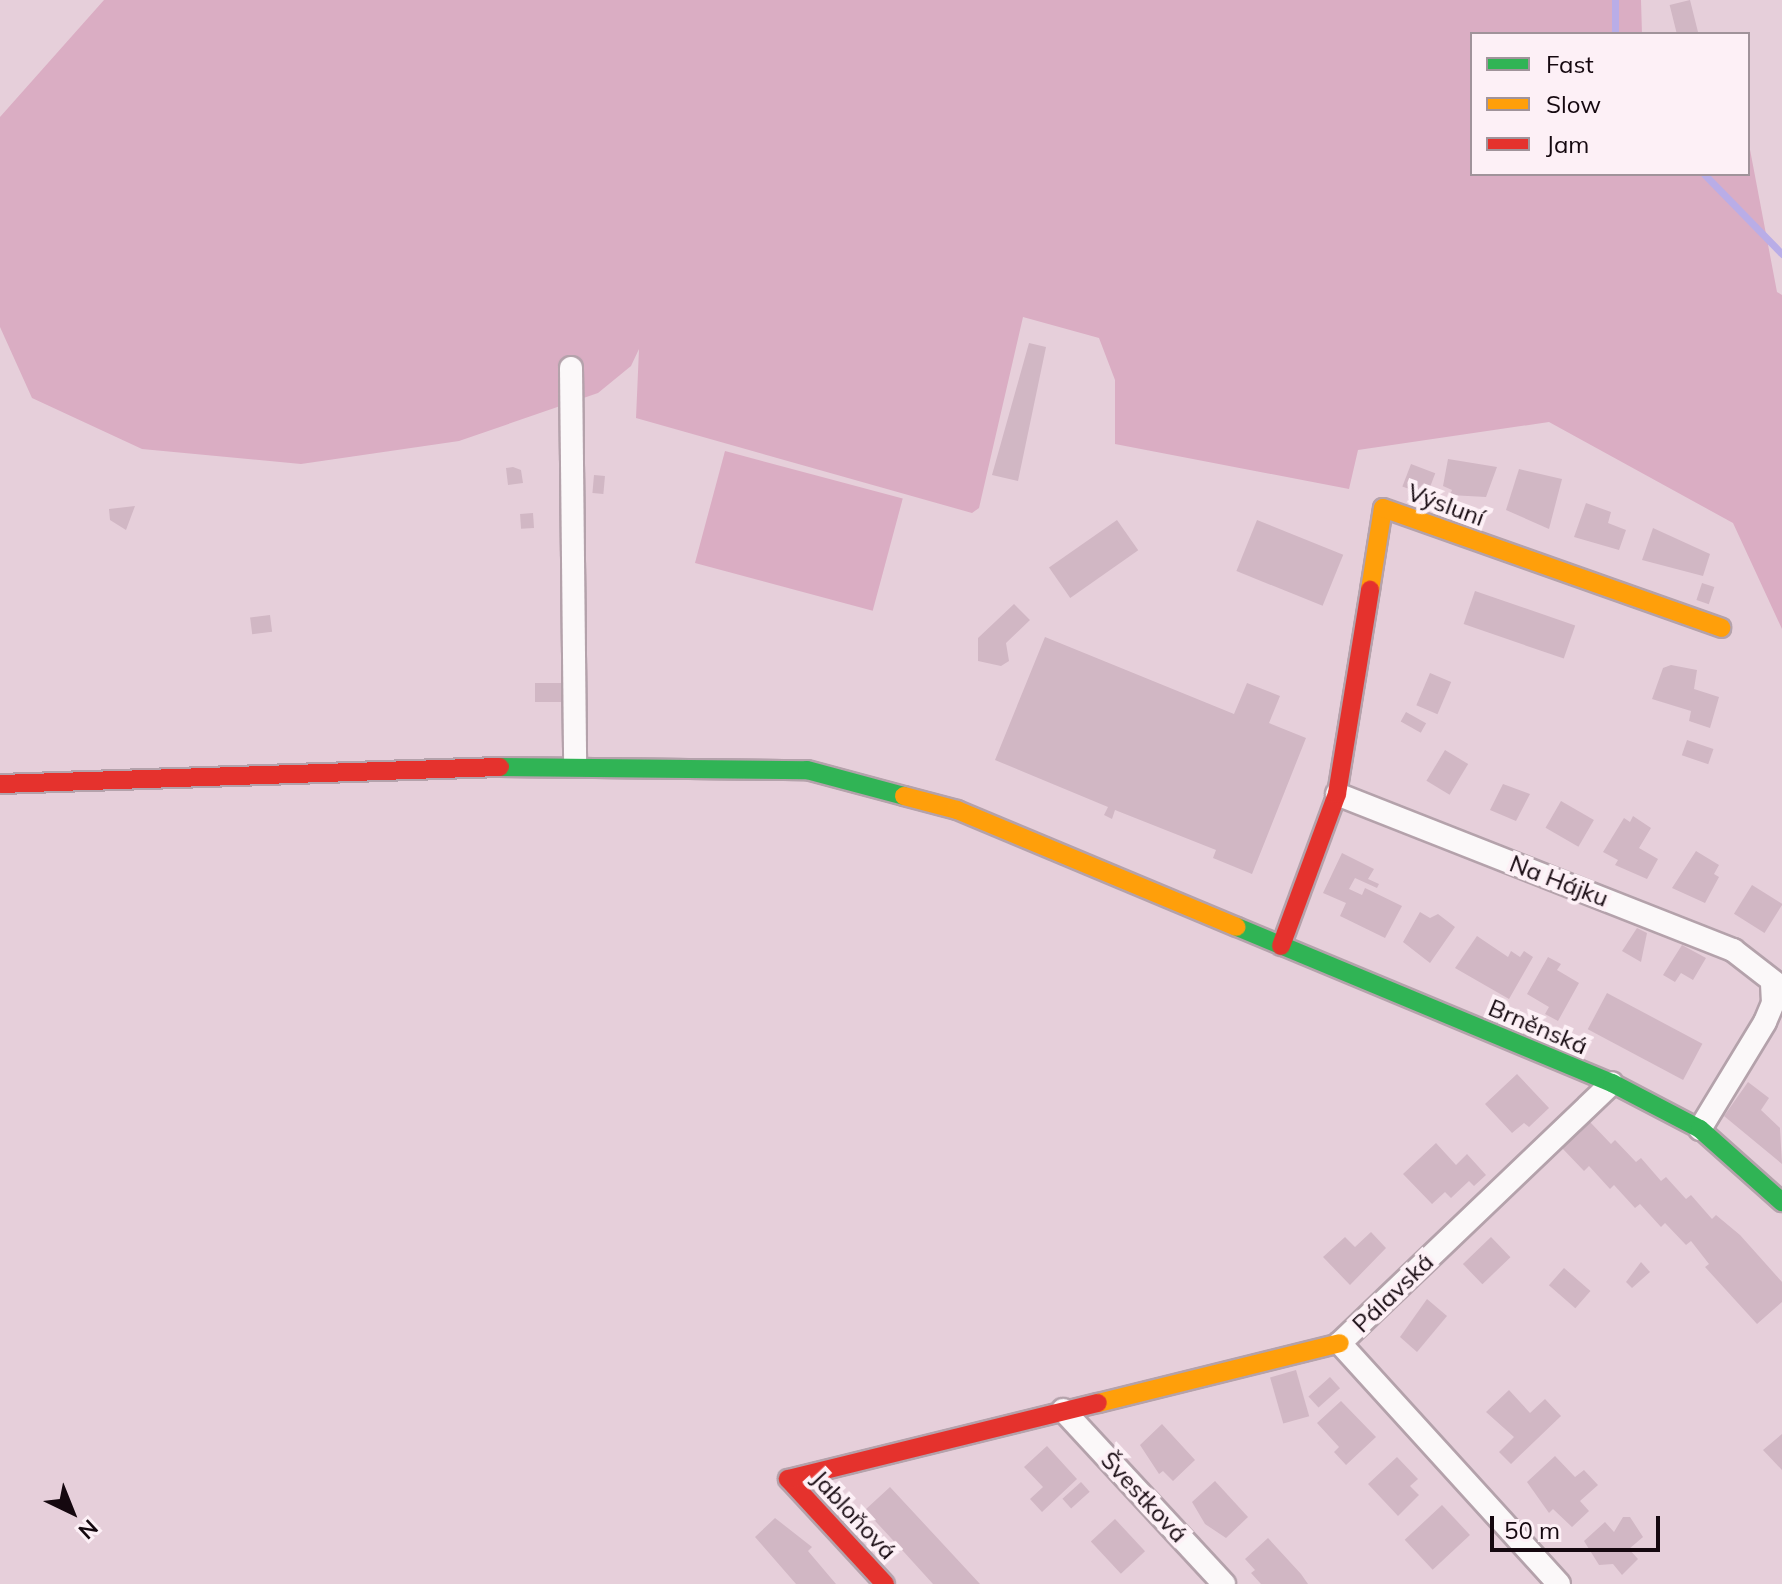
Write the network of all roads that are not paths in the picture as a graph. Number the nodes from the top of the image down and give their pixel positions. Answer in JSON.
{"nodes":[{"id":1,"x":571,"y":368,"type":"dead end"},
{"id":2,"x":1721,"y":628,"type":"dead end"},
{"id":3,"x":575,"y":764,"type":"junction"},
{"id":4,"x":0,"y":784,"type":"edge"},
{"id":5,"x":1337,"y":794,"type":"junction"},
{"id":6,"x":1281,"y":946,"type":"junction"},
{"id":7,"x":1777,"y":986,"type":"edge"},
{"id":8,"x":1612,"y":1083,"type":"junction"},
{"id":9,"x":1700,"y":1129,"type":"junction"},
{"id":10,"x":1782,"y":1202,"type":"edge"},
{"id":11,"x":1340,"y":1343,"type":"junction"},
{"id":12,"x":1063,"y":1410,"type":"junction"},
{"id":13,"x":885,"y":1584,"type":"edge"},
{"id":14,"x":1224,"y":1584,"type":"edge"},
{"id":15,"x":1559,"y":1584,"type":"edge"}],
"edges":[{"from":1,"to":3,"type":"street"},
{"from":2,"to":5,"type":"main road","name":"Výsluní"},
{"from":3,"to":4,"type":"main road","name":"Brněnská"},
{"from":3,"to":6,"type":"main road","name":"Brněnská"},
{"from":5,"to":6,"type":"main road"},
{"from":5,"to":7,"type":"street","name":"Na Hájku"},
{"from":6,"to":8,"type":"main road","name":"Brněnská"},
{"from":7,"to":9,"type":"street"},
{"from":8,"to":9,"type":"main road","name":"Brněnská"},
{"from":8,"to":11,"type":"street","name":"Pálavská"},
{"from":9,"to":10,"type":"main road","name":"Brněnská"},
{"from":11,"to":12,"type":"main road"},
{"from":11,"to":15,"type":"street","name":"Pálavská"},
{"from":12,"to":13,"type":"main road","name":"Jabloňová"},
{"from":12,"to":14,"type":"street","name":"Švestková"}]}
